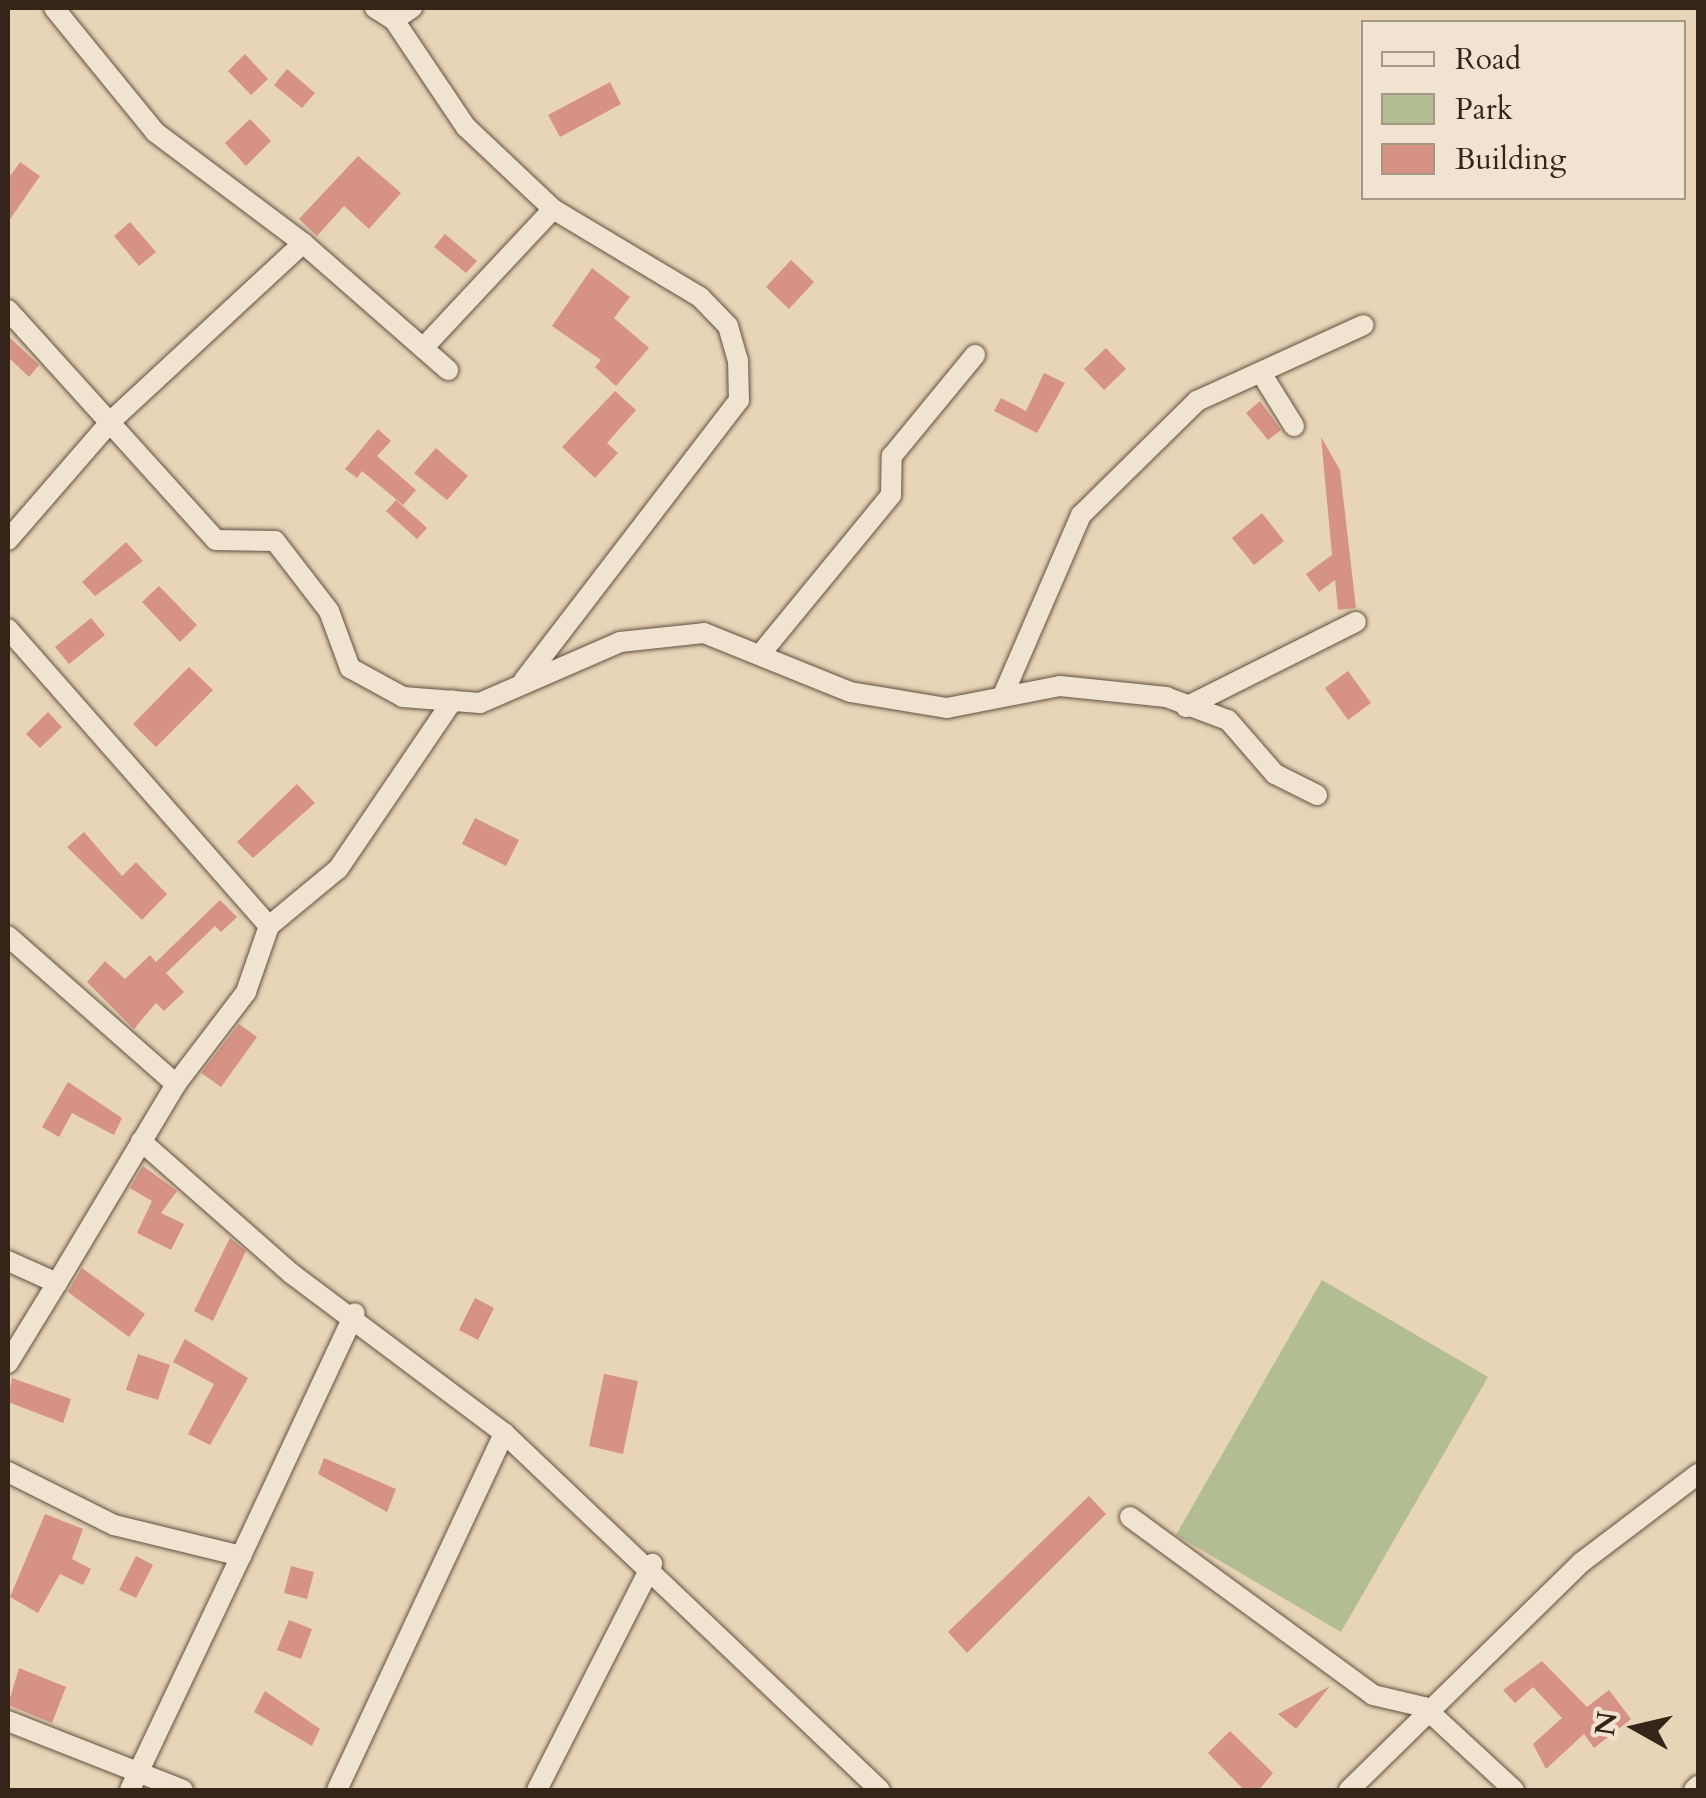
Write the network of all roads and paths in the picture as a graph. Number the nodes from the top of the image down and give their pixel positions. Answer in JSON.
{"nodes":[{"id":1,"x":54,"y":8,"type":"edge"},
{"id":2,"x":375,"y":8,"type":"edge"},
{"id":3,"x":403,"y":14,"type":"edge"},
{"id":4,"x":553,"y":209,"type":"junction"},
{"id":5,"x":303,"y":243,"type":"junction"},
{"id":6,"x":8,"y":310,"type":"edge"},
{"id":7,"x":1364,"y":325,"type":"dead end"},
{"id":8,"x":423,"y":348,"type":"junction"},
{"id":9,"x":975,"y":356,"type":"dead end"},
{"id":10,"x":448,"y":370,"type":"dead end"},
{"id":11,"x":1263,"y":376,"type":"junction"},
{"id":12,"x":111,"y":421,"type":"junction"},
{"id":13,"x":1294,"y":426,"type":"dead end"},
{"id":14,"x":8,"y":540,"type":"edge"},
{"id":15,"x":1356,"y":622,"type":"dead end"},
{"id":16,"x":8,"y":629,"type":"edge"},
{"id":17,"x":763,"y":651,"type":"junction"},
{"id":18,"x":523,"y":681,"type":"junction"},
{"id":19,"x":1004,"y":693,"type":"junction"},
{"id":20,"x":453,"y":700,"type":"junction"},
{"id":21,"x":1186,"y":707,"type":"junction"},
{"id":22,"x":1317,"y":795,"type":"dead end"},
{"id":23,"x":269,"y":926,"type":"junction"},
{"id":24,"x":8,"y":936,"type":"edge"},
{"id":25,"x":176,"y":1084,"type":"junction"},
{"id":26,"x":141,"y":1142,"type":"junction"},
{"id":27,"x":8,"y":1261,"type":"edge"},
{"id":28,"x":56,"y":1282,"type":"junction"},
{"id":29,"x":355,"y":1313,"type":"junction"},
{"id":30,"x":8,"y":1363,"type":"edge"},
{"id":31,"x":504,"y":1432,"type":"junction"},
{"id":32,"x":8,"y":1472,"type":"edge"},
{"id":33,"x":1698,"y":1474,"type":"edge"},
{"id":34,"x":1130,"y":1517,"type":"dead end"},
{"id":35,"x":241,"y":1556,"type":"junction"},
{"id":36,"x":652,"y":1564,"type":"junction"},
{"id":37,"x":1424,"y":1708,"type":"junction"},
{"id":38,"x":13,"y":1728,"type":"edge"},
{"id":39,"x":138,"y":1770,"type":"junction"},
{"id":40,"x":130,"y":1790,"type":"edge"},
{"id":41,"x":183,"y":1790,"type":"edge"},
{"id":42,"x":337,"y":1790,"type":"edge"},
{"id":43,"x":537,"y":1790,"type":"edge"},
{"id":44,"x":880,"y":1790,"type":"edge"},
{"id":45,"x":1349,"y":1790,"type":"edge"},
{"id":46,"x":1514,"y":1790,"type":"edge"}],
"edges":[{"from":1,"to":5,"type":"street"},
{"from":2,"to":3,"type":"street"},
{"from":3,"to":4,"type":"street"},
{"from":4,"to":8,"type":"street"},
{"from":4,"to":18,"type":"street"},
{"from":5,"to":8,"type":"street"},
{"from":5,"to":12,"type":"street"},
{"from":6,"to":12,"type":"street"},
{"from":7,"to":11,"type":"street"},
{"from":8,"to":10,"type":"street"},
{"from":9,"to":17,"type":"street"},
{"from":11,"to":13,"type":"street"},
{"from":11,"to":19,"type":"street"},
{"from":12,"to":14,"type":"street"},
{"from":12,"to":20,"type":"street"},
{"from":15,"to":21,"type":"street"},
{"from":16,"to":23,"type":"street"},
{"from":17,"to":18,"type":"street"},
{"from":17,"to":19,"type":"street"},
{"from":18,"to":20,"type":"street"},
{"from":19,"to":21,"type":"street"},
{"from":20,"to":23,"type":"street"},
{"from":21,"to":22,"type":"street"},
{"from":23,"to":25,"type":"street"},
{"from":24,"to":25,"type":"street"},
{"from":25,"to":26,"type":"street"},
{"from":26,"to":28,"type":"street"},
{"from":26,"to":29,"type":"street"},
{"from":27,"to":28,"type":"street"},
{"from":28,"to":30,"type":"street"},
{"from":29,"to":31,"type":"street"},
{"from":29,"to":35,"type":"street"},
{"from":31,"to":36,"type":"street"},
{"from":31,"to":42,"type":"street"},
{"from":32,"to":35,"type":"street"},
{"from":33,"to":37,"type":"street"},
{"from":34,"to":37,"type":"street"},
{"from":35,"to":39,"type":"street"},
{"from":36,"to":43,"type":"street"},
{"from":36,"to":44,"type":"street"},
{"from":37,"to":45,"type":"street"},
{"from":37,"to":46,"type":"street"},
{"from":38,"to":39,"type":"street"},
{"from":39,"to":40,"type":"street"},
{"from":39,"to":41,"type":"street"}]}
